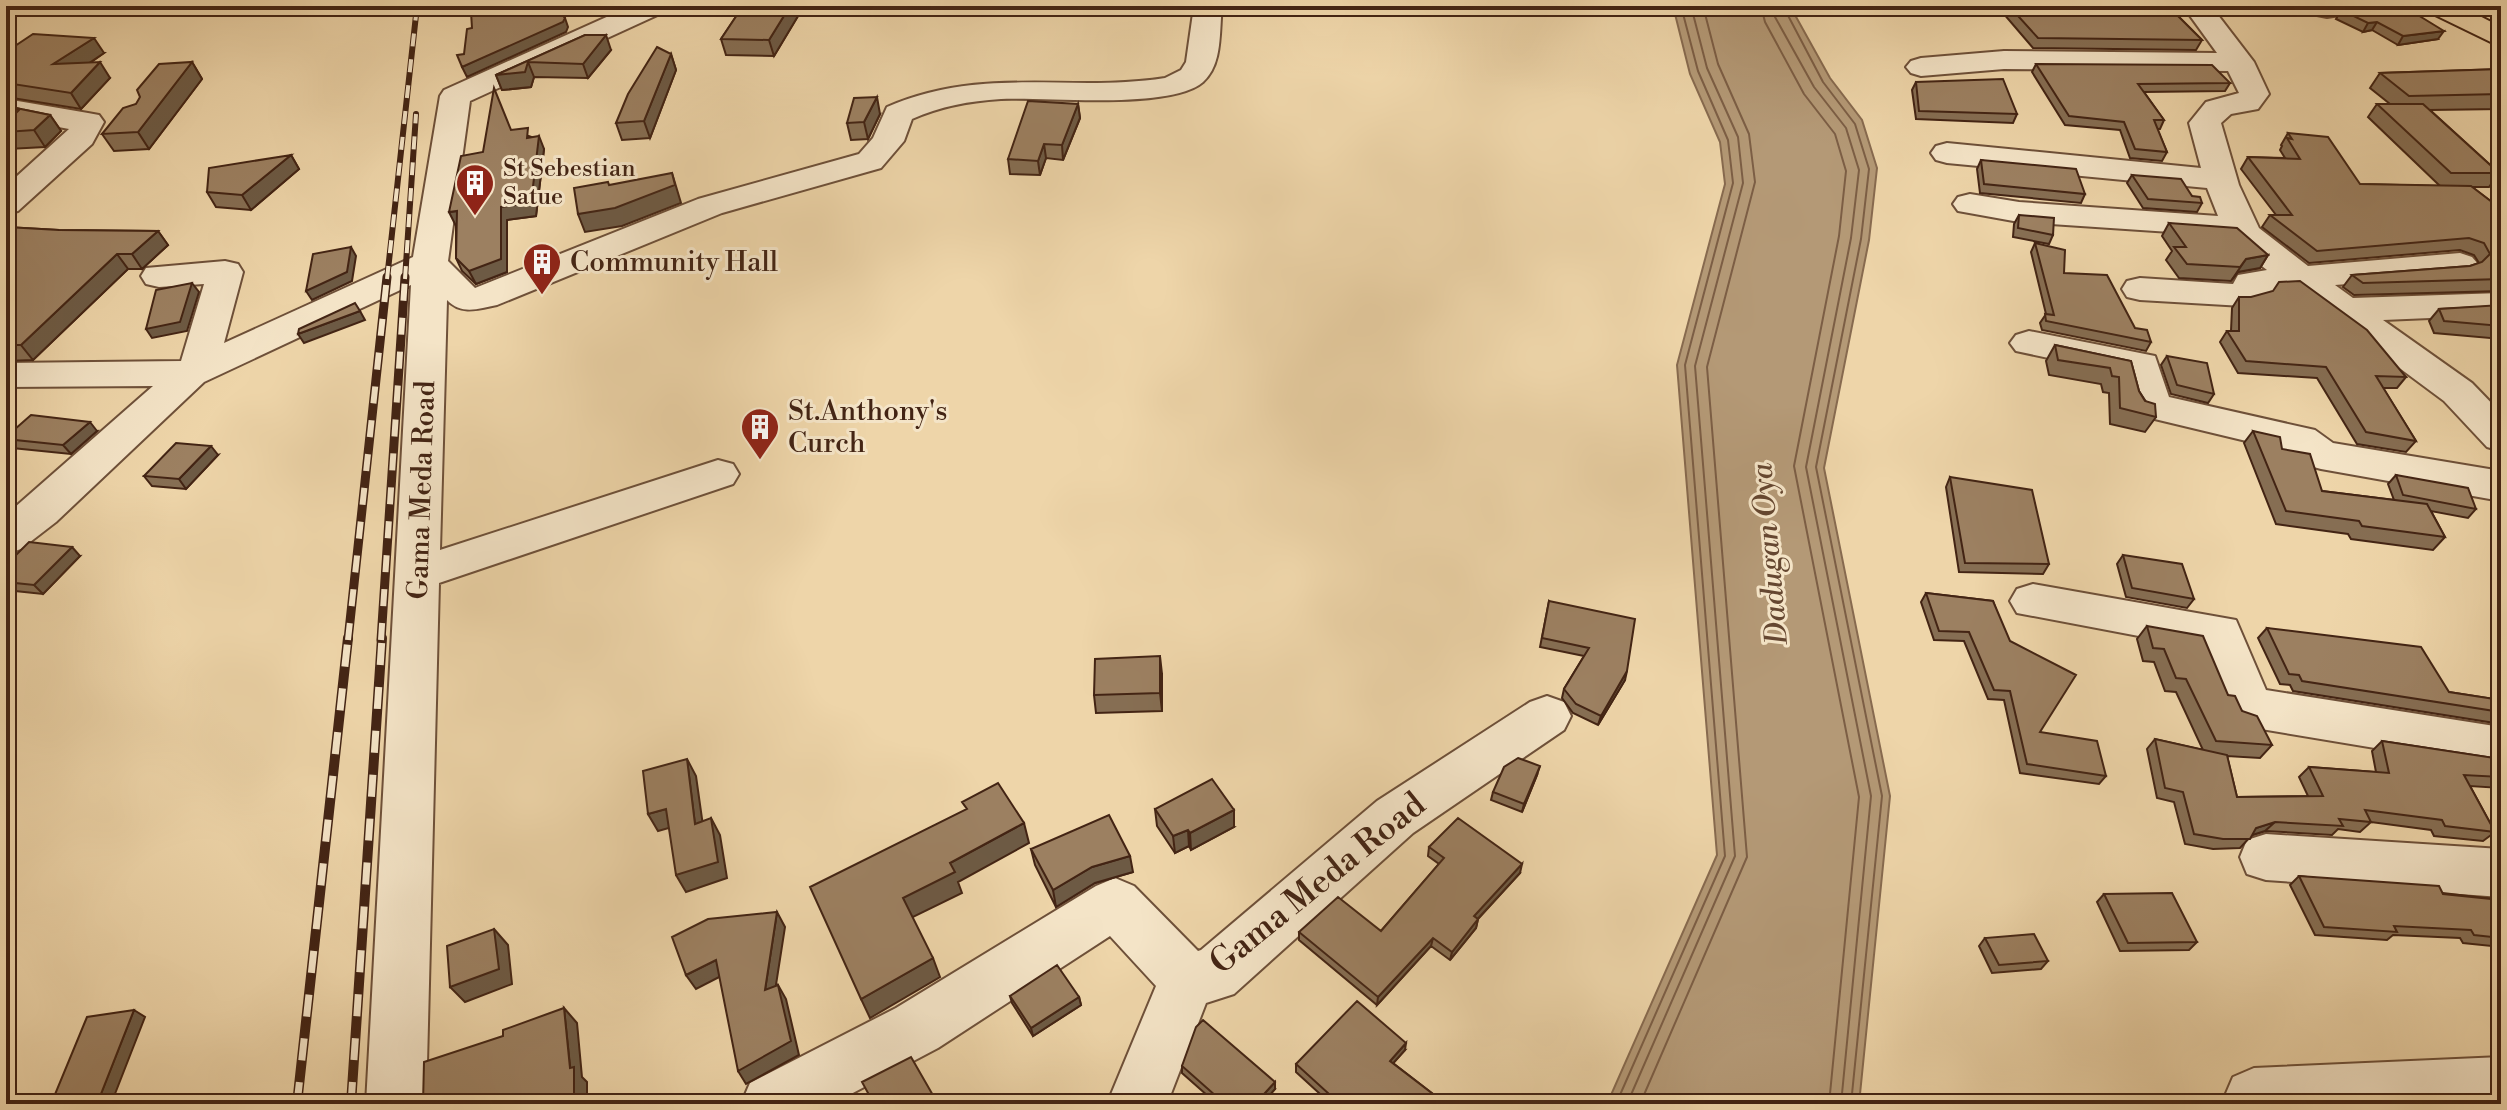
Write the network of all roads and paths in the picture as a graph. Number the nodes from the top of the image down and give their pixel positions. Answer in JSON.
{"nodes":[{"id":1,"x":654,"y":6,"type":"edge"},
{"id":2,"x":1208,"y":6,"type":"edge"},
{"id":3,"x":2197,"y":6,"type":"edge"},
{"id":4,"x":2439,"y":6,"type":"edge"},
{"id":5,"x":2458,"y":6,"type":"edge"},
{"id":6,"x":2501,"y":28,"type":"edge"},
{"id":7,"x":2501,"y":38,"type":"edge"},
{"id":8,"x":2239,"y":62,"type":"junction"},
{"id":9,"x":1921,"y":67,"type":"dead end"},
{"id":10,"x":6,"y":108,"type":"edge"},
{"id":11,"x":1947,"y":153,"type":"dead end"},
{"id":12,"x":2223,"y":180,"type":"junction"},
{"id":13,"x":6,"y":204,"type":"edge"},
{"id":14,"x":1970,"y":204,"type":"dead end"},
{"id":15,"x":2241,"y":228,"type":"junction"},
{"id":16,"x":430,"y":263,"type":"junction"},
{"id":17,"x":2460,"y":264,"type":"edge"},
{"id":18,"x":159,"y":276,"type":"dead end"},
{"id":19,"x":2302,"y":277,"type":"junction"},
{"id":20,"x":2140,"y":289,"type":"dead end"},
{"id":21,"x":2501,"y":304,"type":"edge"},
{"id":22,"x":2342,"y":310,"type":"junction"},
{"id":23,"x":2029,"y":343,"type":"dead end"},
{"id":24,"x":194,"y":371,"type":"junction"},
{"id":25,"x":6,"y":375,"type":"edge"},
{"id":26,"x":2501,"y":437,"type":"edge"},
{"id":27,"x":718,"y":474,"type":"dead end"},
{"id":28,"x":2501,"y":486,"type":"edge"},
{"id":29,"x":6,"y":538,"type":"edge"},
{"id":30,"x":420,"y":573,"type":"junction"},
{"id":31,"x":2033,"y":601,"type":"dead end"},
{"id":32,"x":1547,"y":716,"type":"dead end"},
{"id":33,"x":2501,"y":748,"type":"edge"},
{"id":34,"x":2266,"y":857,"type":"dead end"},
{"id":35,"x":2501,"y":873,"type":"edge"},
{"id":36,"x":1187,"y":979,"type":"junction"},
{"id":37,"x":2501,"y":1087,"type":"edge"},
{"id":38,"x":396,"y":1104,"type":"edge"},
{"id":39,"x":771,"y":1104,"type":"edge"},
{"id":40,"x":1137,"y":1104,"type":"edge"},
{"id":41,"x":2258,"y":1104,"type":"edge"}],
"edges":[{"from":1,"to":16,"type":"street","name":"Gama Meda Road"},
{"from":2,"to":16,"type":"street"},
{"from":3,"to":8,"type":"street"},
{"from":4,"to":7,"type":"highway"},
{"from":5,"to":6,"type":"highway"},
{"from":8,"to":9,"type":"street"},
{"from":8,"to":12,"type":"street"},
{"from":10,"to":13,"type":"street"},
{"from":11,"to":12,"type":"street"},
{"from":12,"to":15,"type":"street"},
{"from":14,"to":15,"type":"street"},
{"from":15,"to":19,"type":"street"},
{"from":16,"to":24,"type":"street"},
{"from":16,"to":30,"type":"street","name":"Gama Meda Road"},
{"from":17,"to":19,"type":"street"},
{"from":18,"to":24,"type":"street"},
{"from":19,"to":20,"type":"street"},
{"from":19,"to":22,"type":"street"},
{"from":21,"to":22,"type":"street"},
{"from":22,"to":26,"type":"street"},
{"from":23,"to":28,"type":"street"},
{"from":24,"to":25,"type":"street"},
{"from":24,"to":29,"type":"street"},
{"from":27,"to":30,"type":"street"},
{"from":30,"to":38,"type":"street","name":"Gama Meda Road"},
{"from":31,"to":33,"type":"street"},
{"from":32,"to":36,"type":"street","name":"Gama Meda Road"},
{"from":34,"to":35,"type":"street"},
{"from":36,"to":39,"type":"street","name":"Gama Meda Road"},
{"from":36,"to":40,"type":"street"},
{"from":37,"to":41,"type":"street"}]}
